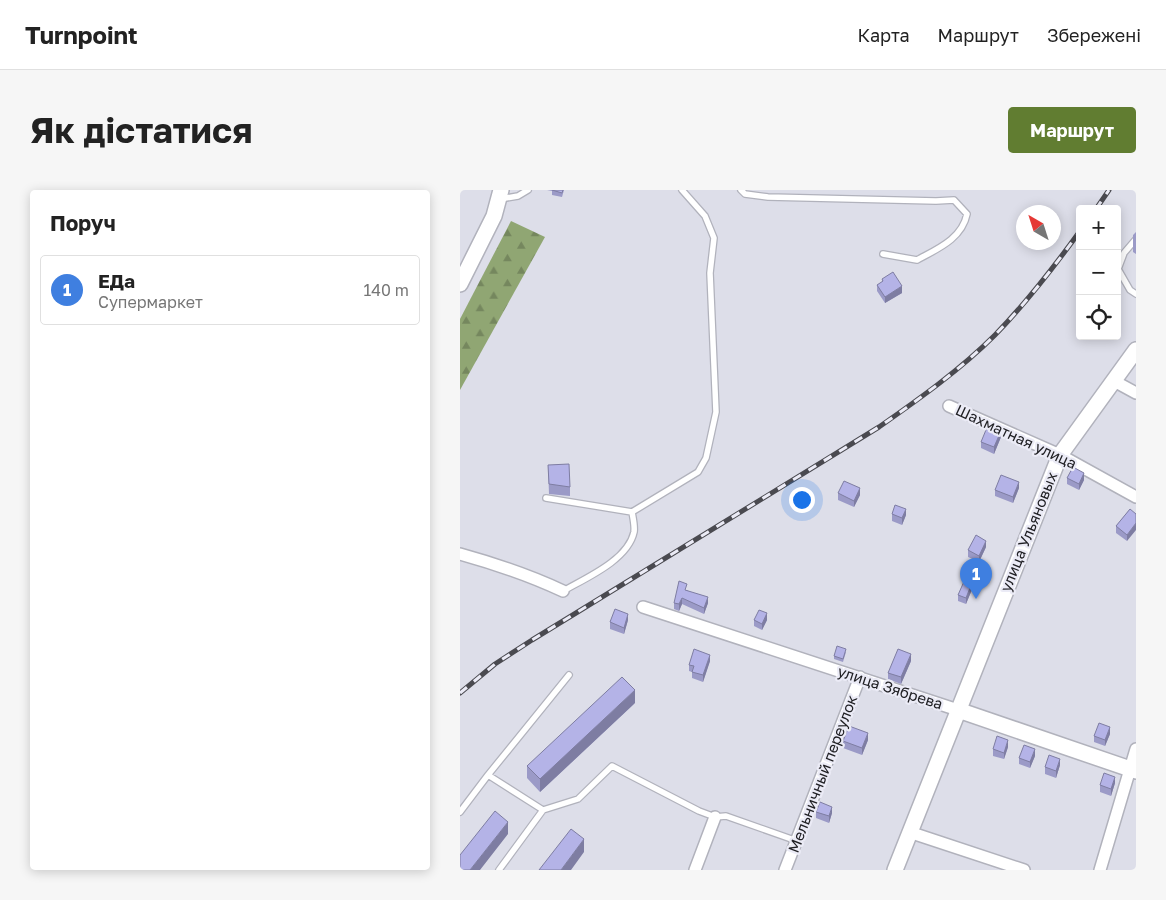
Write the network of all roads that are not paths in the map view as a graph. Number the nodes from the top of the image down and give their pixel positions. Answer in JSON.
{"nodes":[{"id":1,"x":528,"y":190,"type":"edge"},
{"id":2,"x":682,"y":190,"type":"edge"},
{"id":3,"x":741,"y":190,"type":"edge"},
{"id":4,"x":500,"y":195,"type":"edge"},
{"id":5,"x":1136,"y":239,"type":"edge"},
{"id":6,"x":882,"y":254,"type":"dead end"},
{"id":7,"x":460,"y":284,"type":"edge"},
{"id":8,"x":1136,"y":294,"type":"edge"},
{"id":9,"x":1136,"y":350,"type":"edge"},
{"id":10,"x":1114,"y":381,"type":"junction"},
{"id":11,"x":1136,"y":393,"type":"edge"},
{"id":12,"x":949,"y":406,"type":"dead end"},
{"id":13,"x":1060,"y":455,"type":"junction"},
{"id":14,"x":1136,"y":496,"type":"edge"},
{"id":15,"x":546,"y":498,"type":"dead end"},
{"id":16,"x":632,"y":512,"type":"junction"},
{"id":17,"x":460,"y":554,"type":"edge"},
{"id":18,"x":563,"y":591,"type":"joint"},
{"id":19,"x":643,"y":607,"type":"dead end"},
{"id":20,"x":569,"y":675,"type":"dead end"},
{"id":21,"x":860,"y":678,"type":"junction"},
{"id":22,"x":958,"y":710,"type":"junction"},
{"id":23,"x":1136,"y":749,"type":"edge"},
{"id":24,"x":1133,"y":770,"type":"edge"},
{"id":25,"x":488,"y":775,"type":"junction"},
{"id":26,"x":543,"y":810,"type":"junction"},
{"id":27,"x":460,"y":812,"type":"edge"},
{"id":28,"x":715,"y":816,"type":"junction"},
{"id":29,"x":909,"y":832,"type":"junction"},
{"id":30,"x":798,"y":841,"type":"junction"},
{"id":31,"x":499,"y":870,"type":"edge"},
{"id":32,"x":695,"y":870,"type":"edge"},
{"id":33,"x":786,"y":870,"type":"edge"},
{"id":34,"x":894,"y":870,"type":"edge"},
{"id":35,"x":1024,"y":870,"type":"edge"},
{"id":36,"x":1100,"y":870,"type":"edge"}],
"edges":[{"from":1,"to":4,"type":"lane"},
{"from":2,"to":16,"type":"lane"},
{"from":3,"to":6,"type":"lane"},
{"from":4,"to":7,"type":"street"},
{"from":5,"to":8,"type":"lane"},
{"from":9,"to":10,"type":"street","name":"улица Ульяновых"},
{"from":10,"to":11,"type":"street"},
{"from":10,"to":13,"type":"street","name":"улица Ульяновых"},
{"from":12,"to":13,"type":"street","name":"Шахматная улица"},
{"from":13,"to":14,"type":"street","name":"Шахматная улица"},
{"from":13,"to":22,"type":"street","name":"улица Ульяновых"},
{"from":15,"to":16,"type":"lane"},
{"from":16,"to":18,"type":"lane"},
{"from":17,"to":18,"type":"street"},
{"from":19,"to":21,"type":"street","name":"улица Зябрева"},
{"from":20,"to":25,"type":"lane"},
{"from":21,"to":22,"type":"street","name":"улица Зябрева"},
{"from":21,"to":30,"type":"street","name":"Мельничный переулок"},
{"from":22,"to":24,"type":"street","name":"улица Зябрева"},
{"from":22,"to":29,"type":"street","name":"улица Ульяновых"},
{"from":23,"to":24,"type":"street"},
{"from":24,"to":36,"type":"street"},
{"from":25,"to":26,"type":"lane"},
{"from":25,"to":27,"type":"lane"},
{"from":26,"to":28,"type":"lane"},
{"from":26,"to":31,"type":"lane"},
{"from":28,"to":30,"type":"lane"},
{"from":28,"to":32,"type":"street"},
{"from":29,"to":34,"type":"street","name":"улица Ульяновых"},
{"from":29,"to":35,"type":"street"},
{"from":30,"to":33,"type":"street","name":"Мельничный переулок"}]}
